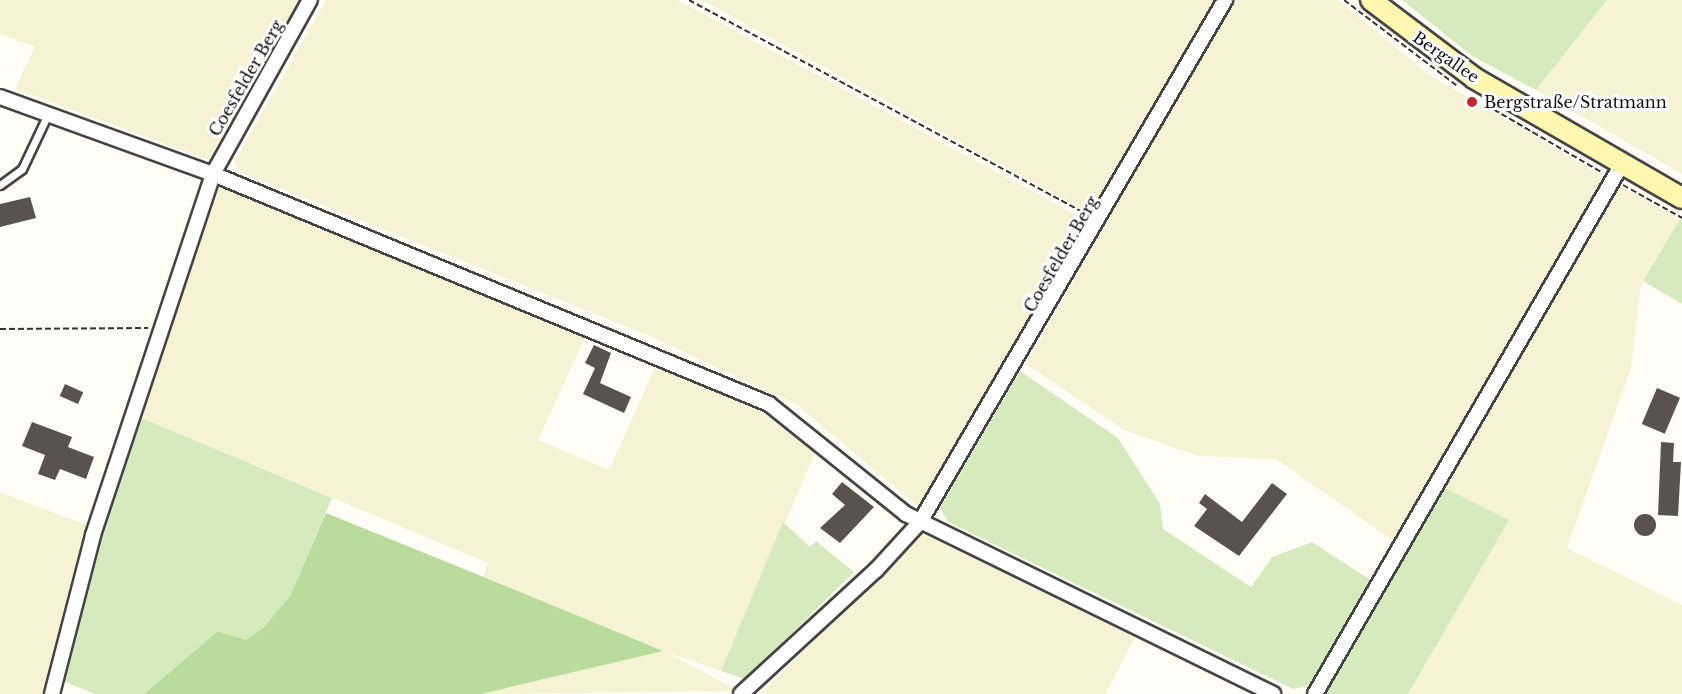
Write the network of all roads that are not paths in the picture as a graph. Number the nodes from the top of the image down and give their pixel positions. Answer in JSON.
{"nodes":[{"id":1,"x":310,"y":0,"type":"edge"},
{"id":2,"x":1225,"y":0,"type":"edge"},
{"id":3,"x":1371,"y":0,"type":"edge"},
{"id":4,"x":0,"y":97,"type":"edge"},
{"id":5,"x":48,"y":114,"type":"junction"},
{"id":6,"x":1622,"y":164,"type":"junction"},
{"id":7,"x":213,"y":174,"type":"junction"},
{"id":8,"x":0,"y":185,"type":"edge"},
{"id":9,"x":1682,"y":198,"type":"edge"},
{"id":10,"x":920,"y":522,"type":"junction"},
{"id":11,"x":52,"y":694,"type":"edge"},
{"id":12,"x":741,"y":694,"type":"edge"},
{"id":13,"x":1273,"y":694,"type":"edge"},
{"id":14,"x":1316,"y":694,"type":"edge"}],
"edges":[{"from":1,"to":7,"type":"street","name":"Coesfelder Berg"},
{"from":2,"to":10,"type":"street","name":"Coesfelder Berg"},
{"from":3,"to":6,"type":"street","name":"Bergallee"},
{"from":4,"to":5,"type":"street"},
{"from":5,"to":7,"type":"street"},
{"from":5,"to":8,"type":"lane"},
{"from":6,"to":9,"type":"street","name":"Bergallee"},
{"from":6,"to":14,"type":"street"},
{"from":7,"to":10,"type":"street"},
{"from":7,"to":11,"type":"street","name":"Coesfelder Berg"},
{"from":10,"to":12,"type":"street","name":"Coesfelder Berg"},
{"from":10,"to":13,"type":"street"}]}
